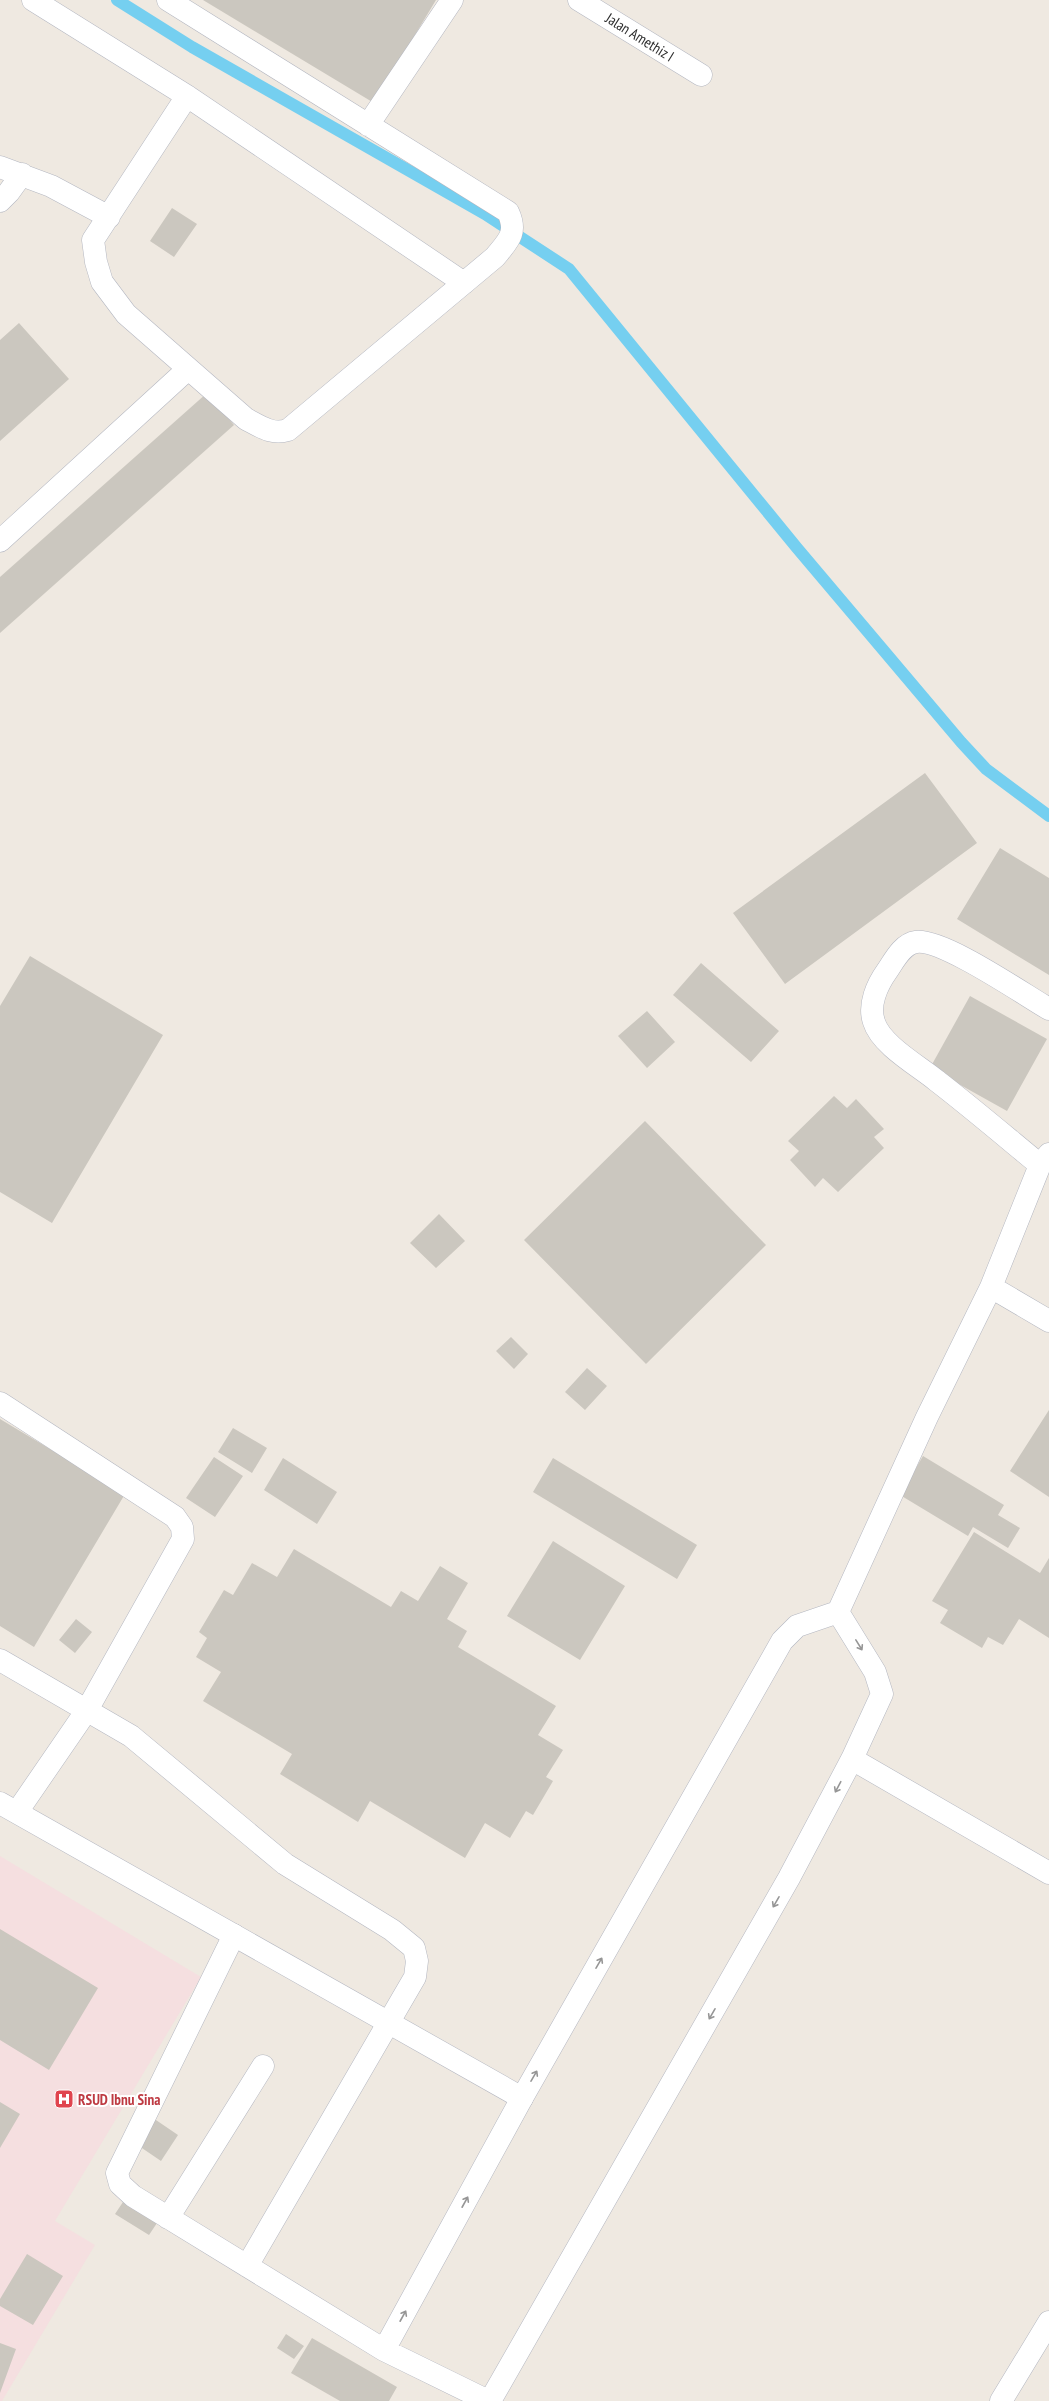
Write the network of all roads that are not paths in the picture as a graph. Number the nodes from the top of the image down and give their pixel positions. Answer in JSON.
{"nodes":[{"id":1,"x":33,"y":0,"type":"edge"},
{"id":2,"x":168,"y":0,"type":"edge"},
{"id":3,"x":452,"y":0,"type":"edge"},
{"id":4,"x":579,"y":0,"type":"edge"},
{"id":5,"x":701,"y":75,"type":"dead end"},
{"id":6,"x":187,"y":96,"type":"junction"},
{"id":7,"x":368,"y":124,"type":"junction"},
{"id":8,"x":0,"y":167,"type":"edge"},
{"id":9,"x":22,"y":174,"type":"junction"},
{"id":10,"x":0,"y":201,"type":"edge"},
{"id":11,"x":109,"y":216,"type":"junction"},
{"id":12,"x":464,"y":283,"type":"junction"},
{"id":13,"x":188,"y":369,"type":"junction"},
{"id":14,"x":0,"y":541,"type":"edge"},
{"id":15,"x":1049,"y":1009,"type":"edge"},
{"id":16,"x":1045,"y":1160,"type":"edge"},
{"id":17,"x":991,"y":1287,"type":"junction"},
{"id":18,"x":1049,"y":1321,"type":"edge"},
{"id":19,"x":0,"y":1403,"type":"edge"},
{"id":20,"x":838,"y":1612,"type":"junction"},
{"id":21,"x":0,"y":1660,"type":"edge"},
{"id":22,"x":87,"y":1710,"type":"junction"},
{"id":23,"x":852,"y":1759,"type":"junction"},
{"id":24,"x":9,"y":1808,"type":"edge"},
{"id":25,"x":1049,"y":1873,"type":"edge"},
{"id":26,"x":234,"y":1935,"type":"junction"},
{"id":27,"x":387,"y":2022,"type":"junction"},
{"id":28,"x":263,"y":2066,"type":"dead end"},
{"id":29,"x":522,"y":2098,"type":"junction"},
{"id":30,"x":168,"y":2218,"type":"junction"},
{"id":31,"x":247,"y":2266,"type":"junction"},
{"id":32,"x":1049,"y":2322,"type":"edge"},
{"id":33,"x":384,"y":2350,"type":"junction"},
{"id":34,"x":489,"y":2401,"type":"edge"},
{"id":35,"x":1001,"y":2401,"type":"edge"}],
"edges":[{"from":1,"to":6,"type":"street"},
{"from":2,"to":7,"type":"street"},
{"from":3,"to":7,"type":"street"},
{"from":4,"to":5,"type":"street","name":"Jalan Amethiz I"},
{"from":6,"to":11,"type":"street"},
{"from":6,"to":12,"type":"street"},
{"from":7,"to":12,"type":"street"},
{"from":8,"to":9,"type":"street"},
{"from":9,"to":10,"type":"street"},
{"from":9,"to":11,"type":"street"},
{"from":11,"to":13,"type":"street"},
{"from":12,"to":13,"type":"street"},
{"from":13,"to":14,"type":"street"},
{"from":15,"to":16,"type":"street"},
{"from":16,"to":17,"type":"street"},
{"from":17,"to":18,"type":"street"},
{"from":17,"to":20,"type":"street"},
{"from":19,"to":22,"type":"street"},
{"from":20,"to":23,"type":"street","one_way":true},
{"from":29,"to":20,"type":"street","one_way":true},
{"from":21,"to":22,"type":"street"},
{"from":22,"to":24,"type":"street"},
{"from":22,"to":27,"type":"street"},
{"from":23,"to":25,"type":"street"},
{"from":23,"to":34,"type":"street","one_way":true},
{"from":24,"to":26,"type":"street"},
{"from":26,"to":27,"type":"street"},
{"from":26,"to":30,"type":"street"},
{"from":27,"to":29,"type":"street"},
{"from":27,"to":31,"type":"street"},
{"from":28,"to":30,"type":"street"},
{"from":33,"to":29,"type":"street","one_way":true},
{"from":30,"to":31,"type":"street"},
{"from":31,"to":33,"type":"street"},
{"from":32,"to":35,"type":"street"},
{"from":33,"to":34,"type":"street"}]}
